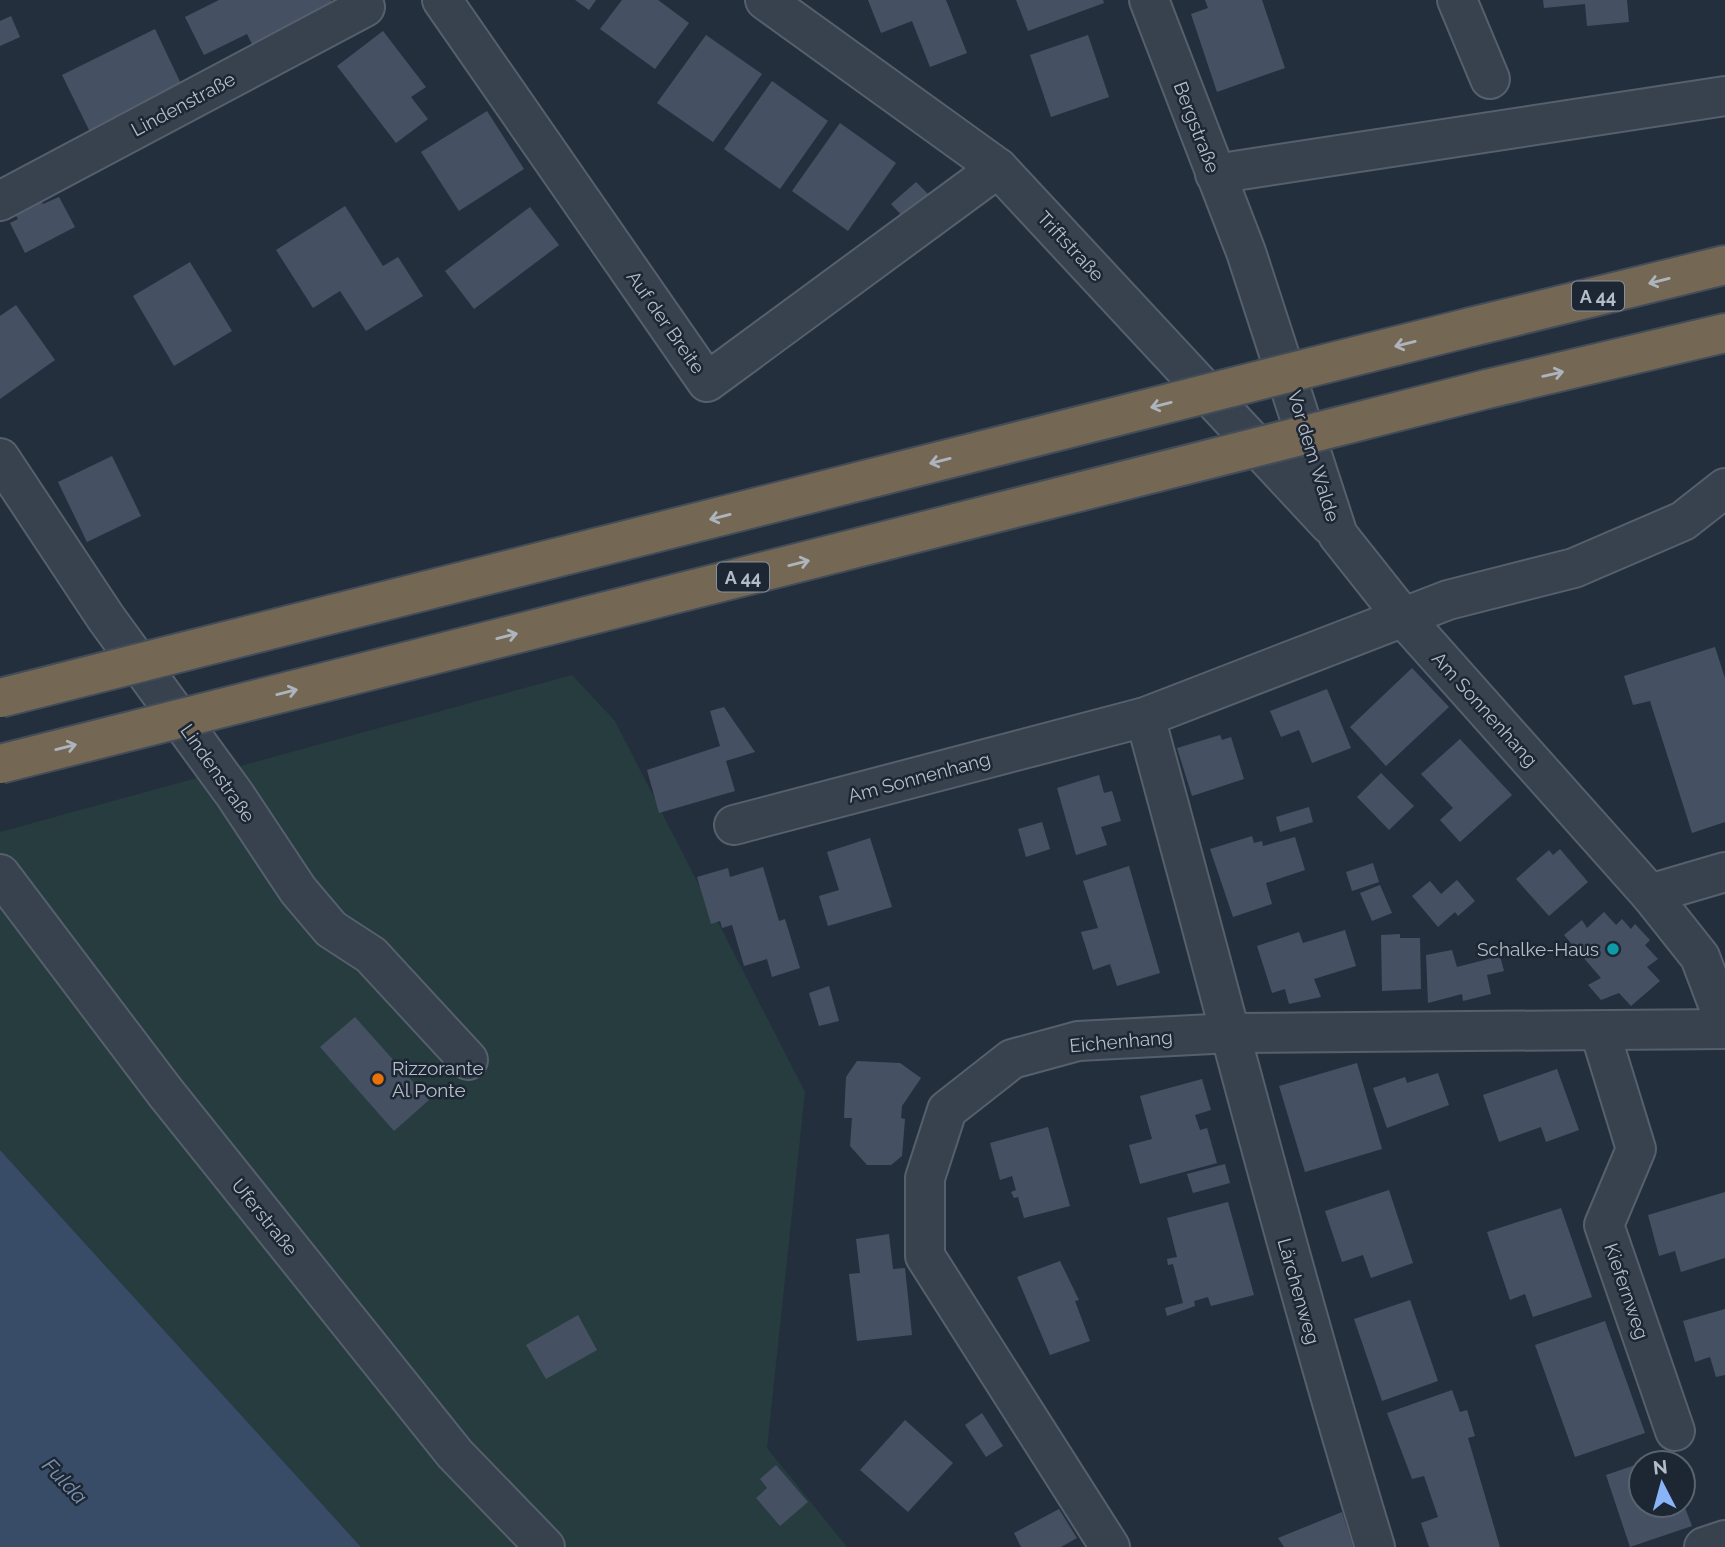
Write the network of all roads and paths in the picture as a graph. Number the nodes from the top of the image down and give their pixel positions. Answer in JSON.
{"nodes":[{"id":1,"x":442,"y":0,"type":"edge"},
{"id":2,"x":765,"y":0,"type":"edge"},
{"id":3,"x":1149,"y":0,"type":"edge"},
{"id":4,"x":1457,"y":0,"type":"edge"},
{"id":5,"x":365,"y":7,"type":"dead end"},
{"id":6,"x":1490,"y":79,"type":"dead end"},
{"id":7,"x":1725,"y":96,"type":"edge"},
{"id":8,"x":998,"y":168,"type":"junction"},
{"id":9,"x":1215,"y":174,"type":"junction"},
{"id":10,"x":0,"y":201,"type":"edge"},
{"id":11,"x":1246,"y":253,"type":"joint"},
{"id":12,"x":1725,"y":265,"type":"edge"},
{"id":13,"x":1725,"y":333,"type":"edge"},
{"id":14,"x":1283,"y":358,"type":"junction"},
{"id":15,"x":1203,"y":387,"type":"junction"},
{"id":16,"x":0,"y":458,"type":"edge"},
{"id":17,"x":1725,"y":488,"type":"edge"},
{"id":18,"x":1338,"y":535,"type":"junction"},
{"id":19,"x":1403,"y":617,"type":"junction"},
{"id":20,"x":0,"y":698,"type":"edge"},
{"id":21,"x":1145,"y":717,"type":"junction"},
{"id":22,"x":0,"y":764,"type":"edge"},
{"id":23,"x":734,"y":825,"type":"dead end"},
{"id":24,"x":1725,"y":872,"type":"edge"},
{"id":25,"x":0,"y":874,"type":"edge"},
{"id":26,"x":1650,"y":894,"type":"junction"},
{"id":27,"x":1725,"y":1023,"type":"edge"},
{"id":28,"x":1725,"y":1029,"type":"edge"},
{"id":29,"x":1600,"y":1032,"type":"junction"},
{"id":30,"x":1231,"y":1033,"type":"junction"},
{"id":31,"x":468,"y":1059,"type":"dead end"},
{"id":32,"x":1675,"y":1431,"type":"dead end"},
{"id":33,"x":1725,"y":1540,"type":"edge"},
{"id":34,"x":545,"y":1547,"type":"edge"},
{"id":35,"x":1110,"y":1547,"type":"edge"},
{"id":36,"x":1375,"y":1547,"type":"edge"},
{"id":37,"x":1704,"y":1547,"type":"edge"}],
"edges":[{"from":1,"to":8,"type":"street","name":"Auf der Breite"},
{"from":2,"to":8,"type":"street","name":"Triftstraße"},
{"from":3,"to":9,"type":"street","name":"Bergstraße"},
{"from":4,"to":6,"type":"street"},
{"from":5,"to":10,"type":"street","name":"Lindenstraße"},
{"from":7,"to":9,"type":"street"},
{"from":8,"to":15,"type":"street","name":"Triftstraße"},
{"from":9,"to":11,"type":"street","name":"Bergstraße"},
{"from":11,"to":14,"type":"street","name":"Vor dem Walde"},
{"from":12,"to":20,"type":"highway","number":"A 44","one_way":true,"bridge":true},
{"from":22,"to":13,"type":"highway","number":"A 44","one_way":true,"bridge":true},
{"from":14,"to":15,"type":"street"},
{"from":14,"to":18,"type":"street","name":"Vor dem Walde"},
{"from":15,"to":18,"type":"street","name":"Triftstraße"},
{"from":16,"to":31,"type":"street","name":"Lindenstraße"},
{"from":17,"to":19,"type":"street"},
{"from":18,"to":19,"type":"street","name":"Vor dem Walde"},
{"from":19,"to":21,"type":"street","name":"Am Sonnenhang"},
{"from":19,"to":26,"type":"street","name":"Am Sonnenhang"},
{"from":21,"to":23,"type":"street","name":"Am Sonnenhang"},
{"from":21,"to":30,"type":"street"},
{"from":24,"to":26,"type":"street"},
{"from":25,"to":34,"type":"street","name":"Uferstraße"},
{"from":26,"to":27,"type":"street","name":"Am Sonnenhang"},
{"from":28,"to":29,"type":"street","name":"Eichenhang"},
{"from":29,"to":30,"type":"street","name":"Eichenhang"},
{"from":29,"to":32,"type":"street","name":"Kiefernweg"},
{"from":30,"to":35,"type":"street","name":"Eichenhang"},
{"from":30,"to":36,"type":"street","name":"Lärchenweg"},
{"from":33,"to":37,"type":"street"}]}
